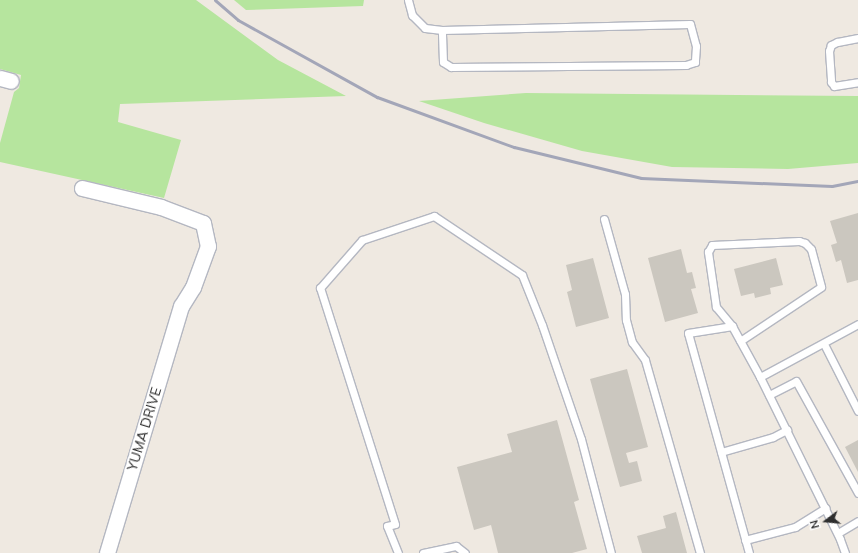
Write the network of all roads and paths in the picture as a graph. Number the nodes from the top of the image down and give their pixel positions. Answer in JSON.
{"nodes":[{"id":1,"x":408,"y":0,"type":"edge"},
{"id":2,"x":442,"y":30,"type":"junction"},
{"id":3,"x":858,"y":38,"type":"edge"},
{"id":4,"x":858,"y":82,"type":"edge"},
{"id":5,"x":82,"y":188,"type":"dead end"},
{"id":6,"x":604,"y":219,"type":"dead end"},
{"id":7,"x":858,"y":324,"type":"edge"},
{"id":8,"x":732,"y":326,"type":"junction"},
{"id":9,"x":740,"y":341,"type":"junction"},
{"id":10,"x":824,"y":344,"type":"junction"},
{"id":11,"x":760,"y":376,"type":"junction"},
{"id":12,"x":769,"y":395,"type":"junction"},
{"id":13,"x":858,"y":411,"type":"edge"},
{"id":14,"x":787,"y":430,"type":"junction"},
{"id":15,"x":721,"y":452,"type":"junction"},
{"id":16,"x":858,"y":494,"type":"edge"},
{"id":17,"x":825,"y":508,"type":"junction"},
{"id":18,"x":858,"y":521,"type":"edge"},
{"id":19,"x":838,"y":533,"type":"junction"},
{"id":20,"x":745,"y":540,"type":"junction"},
{"id":21,"x":107,"y":553,"type":"edge"},
{"id":22,"x":398,"y":553,"type":"edge"},
{"id":23,"x":423,"y":553,"type":"edge"},
{"id":24,"x":465,"y":553,"type":"edge"},
{"id":25,"x":611,"y":553,"type":"edge"},
{"id":26,"x":700,"y":553,"type":"edge"},
{"id":27,"x":749,"y":553,"type":"edge"},
{"id":28,"x":845,"y":553,"type":"edge"}],
"edges":[{"from":1,"to":2,"type":"lane"},
{"from":2,"to":2,"type":"lane"},
{"from":3,"to":4,"type":"lane"},
{"from":5,"to":21,"type":"street","name":"YUMA DRIVE"},
{"from":6,"to":26,"type":"lane"},
{"from":7,"to":10,"type":"lane"},
{"from":8,"to":9,"type":"lane"},
{"from":8,"to":9,"type":"lane"},
{"from":8,"to":15,"type":"lane"},
{"from":9,"to":11,"type":"lane"},
{"from":10,"to":11,"type":"lane"},
{"from":10,"to":13,"type":"lane"},
{"from":11,"to":12,"type":"lane"},
{"from":12,"to":14,"type":"lane"},
{"from":12,"to":16,"type":"lane"},
{"from":14,"to":15,"type":"lane"},
{"from":14,"to":17,"type":"lane"},
{"from":15,"to":20,"type":"lane"},
{"from":17,"to":19,"type":"lane"},
{"from":17,"to":20,"type":"lane"},
{"from":18,"to":19,"type":"lane"},
{"from":19,"to":28,"type":"lane"},
{"from":20,"to":27,"type":"lane"},
{"from":22,"to":25,"type":"lane"},
{"from":23,"to":24,"type":"lane"}]}
